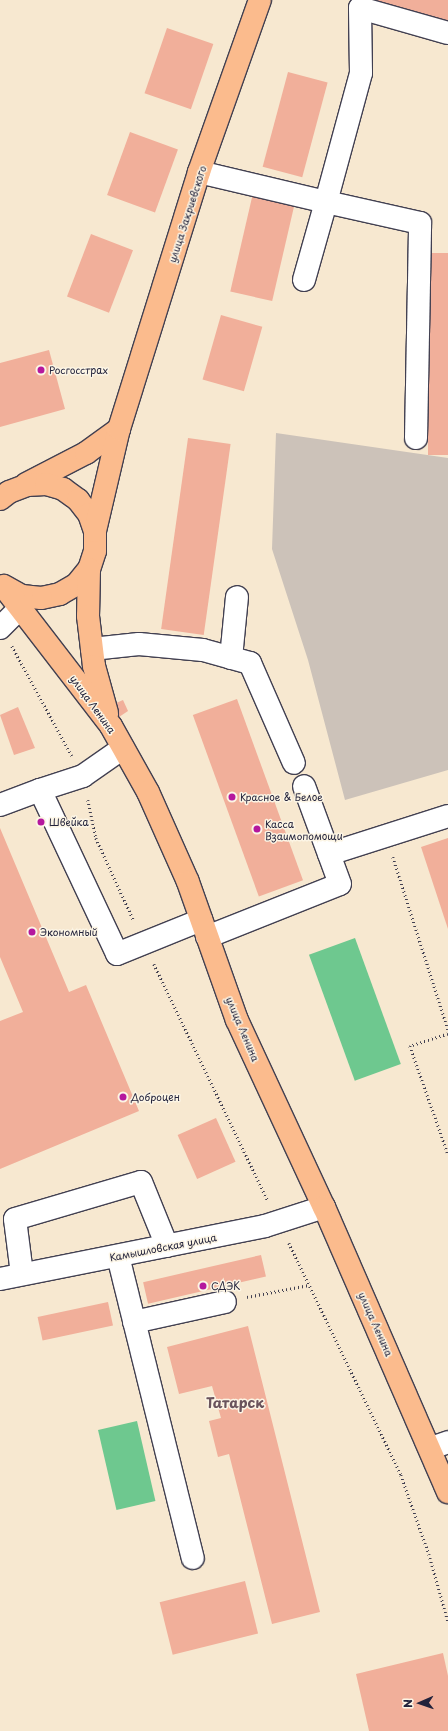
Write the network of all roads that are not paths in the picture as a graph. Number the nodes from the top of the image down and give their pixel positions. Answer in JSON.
{"nodes":[{"id":1,"x":260,"y":0,"type":"edge"},
{"id":2,"x":448,"y":33,"type":"edge"},
{"id":3,"x":199,"y":172,"type":"junction"},
{"id":4,"x":326,"y":202,"type":"junction"},
{"id":5,"x":304,"y":280,"type":"dead end"},
{"id":6,"x":119,"y":429,"type":"junction"},
{"id":7,"x":416,"y":438,"type":"dead end"},
{"id":8,"x":0,"y":482,"type":"edge"},
{"id":9,"x":27,"y":485,"type":"junction"},
{"id":10,"x":0,"y":500,"type":"edge"},
{"id":11,"x":95,"y":531,"type":"junction"},
{"id":12,"x":89,"y":569,"type":"junction"},
{"id":13,"x":2,"y":585,"type":"edge"},
{"id":14,"x":237,"y":597,"type":"dead end"},
{"id":15,"x":20,"y":608,"type":"junction"},
{"id":16,"x":1,"y":627,"type":"edge"},
{"id":17,"x":92,"y":648,"type":"junction"},
{"id":18,"x":231,"y":658,"type":"junction"},
{"id":19,"x":111,"y":726,"type":"junction"},
{"id":20,"x":123,"y":748,"type":"junction"},
{"id":21,"x":294,"y":762,"type":"dead end"},
{"id":22,"x":304,"y":786,"type":"dead end"},
{"id":23,"x":40,"y":790,"type":"junction"},
{"id":24,"x":0,"y":805,"type":"edge"},
{"id":25,"x":448,"y":816,"type":"edge"},
{"id":26,"x":329,"y":854,"type":"junction"},
{"id":27,"x":204,"y":928,"type":"junction"},
{"id":28,"x":324,"y":1206,"type":"junction"},
{"id":29,"x":167,"y":1246,"type":"junction"},
{"id":30,"x":118,"y":1256,"type":"junction"},
{"id":31,"x":22,"y":1274,"type":"junction"},
{"id":32,"x":0,"y":1279,"type":"edge"},
{"id":33,"x":225,"y":1302,"type":"road end"},
{"id":34,"x":134,"y":1322,"type":"junction"},
{"id":35,"x":439,"y":1445,"type":"edge"},
{"id":36,"x":448,"y":1492,"type":"edge"},
{"id":37,"x":193,"y":1558,"type":"dead end"}],
"edges":[{"from":1,"to":3,"type":"main road","name":"улица Закриевского"},
{"from":2,"to":4,"type":"street"},
{"from":3,"to":4,"type":"street"},
{"from":3,"to":6,"type":"main road","name":"улица Закриевского"},
{"from":4,"to":5,"type":"street"},
{"from":4,"to":7,"type":"street"},
{"from":6,"to":9,"type":"main road"},
{"from":6,"to":11,"type":"main road","name":"улица Закриевского"},
{"from":8,"to":9,"type":"main road"},
{"from":9,"to":10,"type":"main road","name":"улица Ленина"},
{"from":9,"to":11,"type":"main road","name":"улица Ленина"},
{"from":11,"to":12,"type":"main road","name":"улица Ленина"},
{"from":12,"to":13,"type":"main road","name":"улица Ленина"},
{"from":12,"to":17,"type":"main road"},
{"from":13,"to":15,"type":"main road","name":"улица Ленина"},
{"from":14,"to":18,"type":"street"},
{"from":15,"to":16,"type":"street"},
{"from":15,"to":19,"type":"main road","name":"улица Ленина"},
{"from":17,"to":18,"type":"street"},
{"from":17,"to":19,"type":"main road"},
{"from":18,"to":21,"type":"street"},
{"from":19,"to":20,"type":"main road","name":"улица Ленина"},
{"from":20,"to":23,"type":"street"},
{"from":20,"to":27,"type":"main road","name":"улица Ленина"},
{"from":22,"to":26,"type":"street"},
{"from":23,"to":24,"type":"street"},
{"from":23,"to":27,"type":"street"},
{"from":25,"to":26,"type":"street"},
{"from":26,"to":27,"type":"street"},
{"from":27,"to":28,"type":"main road","name":"улица Ленина"},
{"from":28,"to":29,"type":"street","name":"Камышловская улица"},
{"from":28,"to":35,"type":"main road","name":"улица Ленина"},
{"from":29,"to":30,"type":"street","name":"Камышловская улица"},
{"from":29,"to":31,"type":"street"},
{"from":30,"to":31,"type":"street","name":"Камышловская улица"},
{"from":30,"to":34,"type":"street"},
{"from":31,"to":32,"type":"street","name":"Камышловская улица"},
{"from":33,"to":34,"type":"street"},
{"from":34,"to":37,"type":"street"},
{"from":35,"to":36,"type":"main road","name":"улица Ленина"}]}
